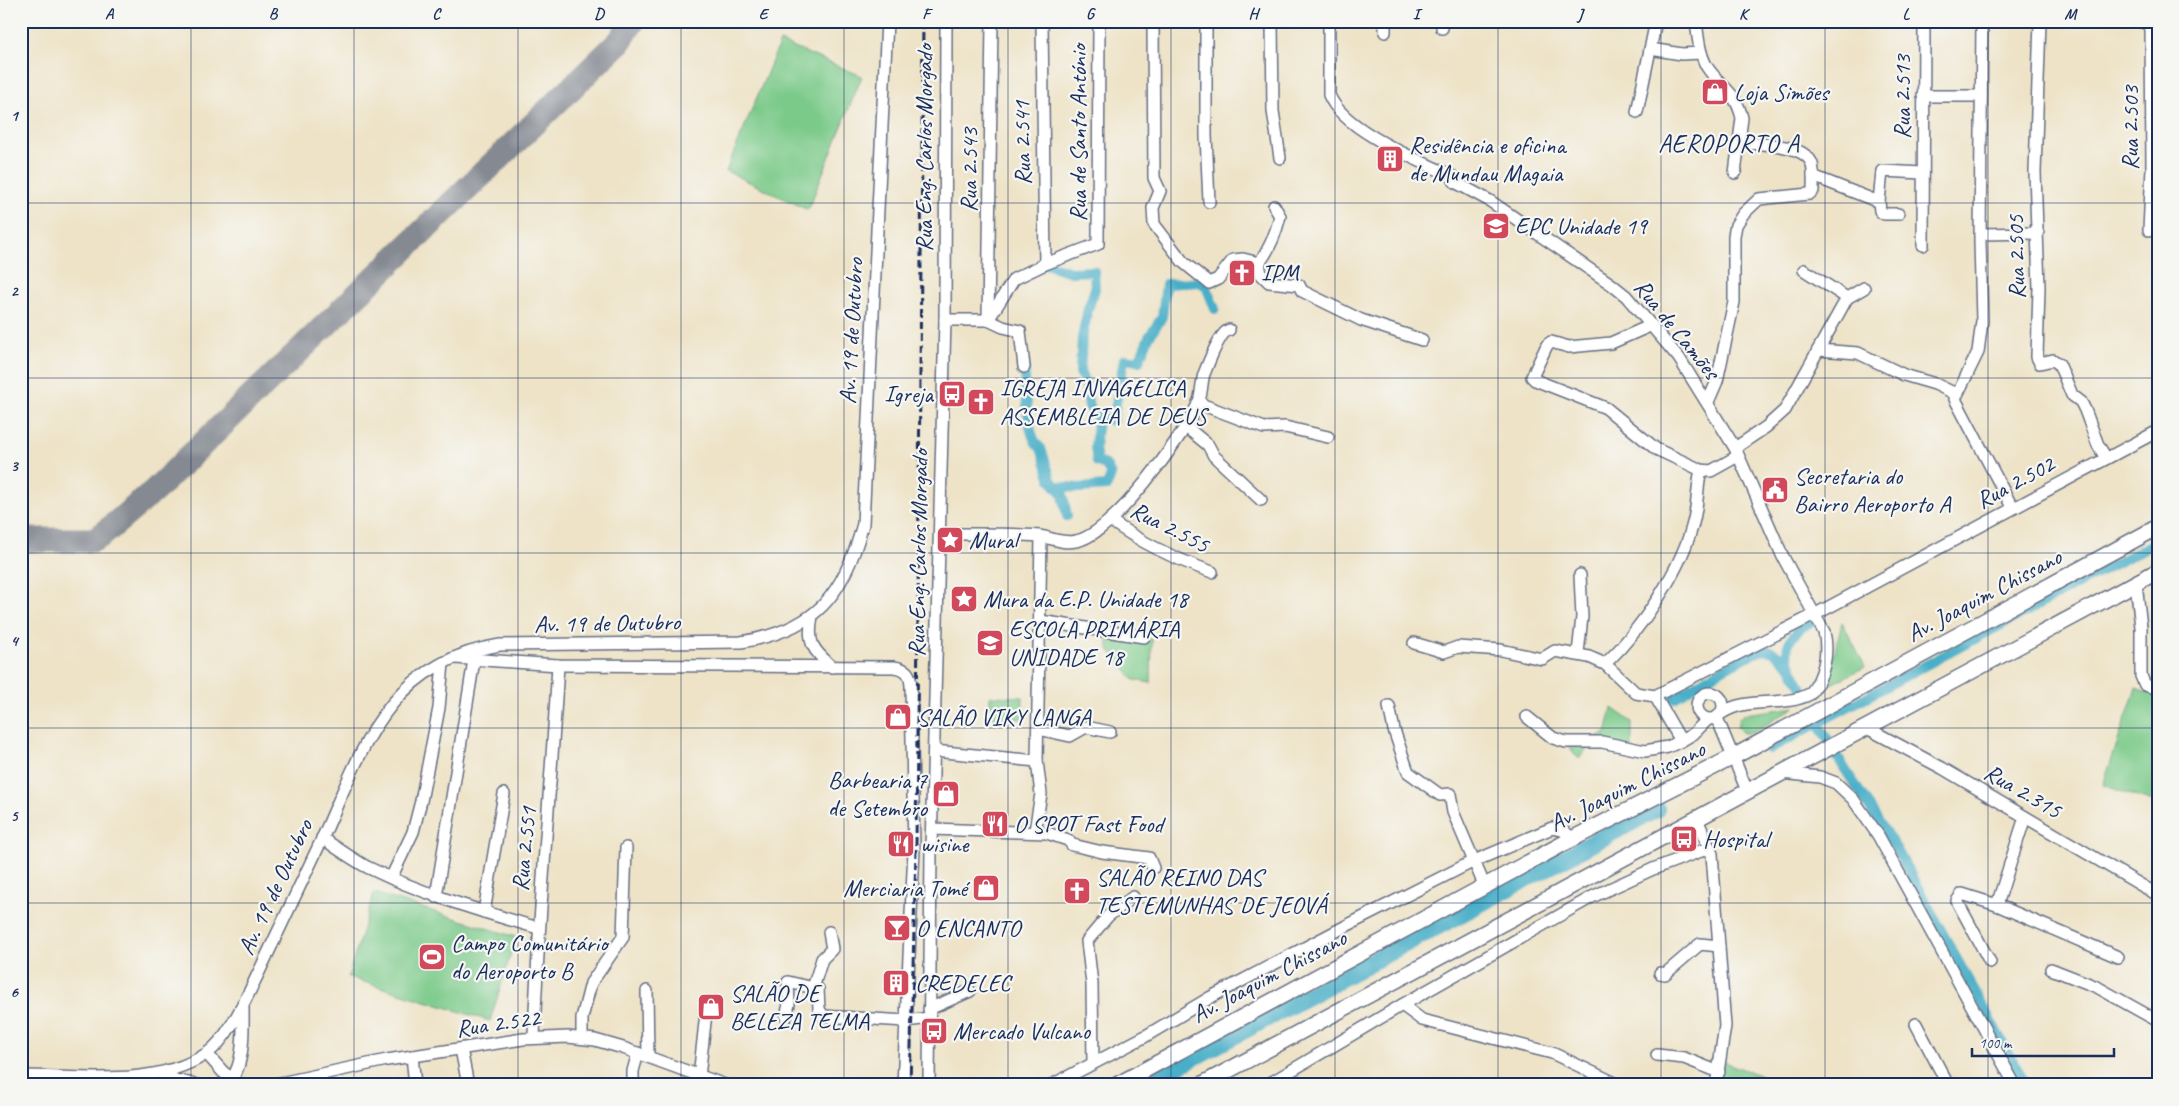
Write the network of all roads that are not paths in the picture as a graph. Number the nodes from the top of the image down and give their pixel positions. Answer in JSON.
{"nodes":[{"id":1,"x":887,"y":21,"type":"edge"},
{"id":2,"x":946,"y":21,"type":"edge"},
{"id":3,"x":992,"y":21,"type":"edge"},
{"id":4,"x":1042,"y":21,"type":"edge"},
{"id":5,"x":1099,"y":21,"type":"edge"},
{"id":6,"x":1153,"y":21,"type":"edge"},
{"id":7,"x":1206,"y":21,"type":"edge"},
{"id":8,"x":1272,"y":21,"type":"edge"},
{"id":9,"x":1329,"y":21,"type":"edge"},
{"id":10,"x":1656,"y":21,"type":"edge"},
{"id":11,"x":1696,"y":21,"type":"edge"},
{"id":12,"x":1924,"y":21,"type":"edge"},
{"id":13,"x":1982,"y":21,"type":"edge"},
{"id":14,"x":2040,"y":21,"type":"edge"},
{"id":15,"x":2139,"y":21,"type":"edge"},
{"id":16,"x":2154,"y":27,"type":"edge"},
{"id":17,"x":1650,"y":49,"type":"junction"},
{"id":18,"x":1701,"y":53,"type":"junction"},
{"id":19,"x":1923,"y":96,"type":"junction"},
{"id":20,"x":1981,"y":96,"type":"junction"},
{"id":21,"x":1637,"y":112,"type":"dead end"},
{"id":22,"x":1740,"y":143,"type":"junction"},
{"id":23,"x":1280,"y":158,"type":"dead end"},
{"id":24,"x":1735,"y":173,"type":"dead end"},
{"id":25,"x":1923,"y":173,"type":"junction"},
{"id":26,"x":1813,"y":176,"type":"junction"},
{"id":27,"x":1209,"y":202,"type":"dead end"},
{"id":28,"x":1879,"y":202,"type":"junction"},
{"id":29,"x":1274,"y":206,"type":"dead end"},
{"id":30,"x":1898,"y":214,"type":"dead end"},
{"id":31,"x":2150,"y":230,"type":"dead end"},
{"id":32,"x":2038,"y":233,"type":"junction"},
{"id":33,"x":1980,"y":234,"type":"junction"},
{"id":34,"x":1923,"y":245,"type":"dead end"},
{"id":35,"x":1259,"y":263,"type":"junction"},
{"id":36,"x":1045,"y":264,"type":"junction"},
{"id":37,"x":1804,"y":270,"type":"dead end"},
{"id":38,"x":1864,"y":288,"type":"dead end"},
{"id":39,"x":1847,"y":298,"type":"junction"},
{"id":40,"x":944,"y":320,"type":"junction"},
{"id":41,"x":988,"y":320,"type":"junction"},
{"id":42,"x":1652,"y":325,"type":"junction"},
{"id":43,"x":1229,"y":330,"type":"dead end"},
{"id":44,"x":1422,"y":340,"type":"dead end"},
{"id":45,"x":1818,"y":350,"type":"junction"},
{"id":46,"x":1024,"y":367,"type":"dead end"},
{"id":47,"x":1956,"y":394,"type":"junction"},
{"id":48,"x":1708,"y":402,"type":"junction"},
{"id":49,"x":1198,"y":403,"type":"junction"},
{"id":50,"x":1185,"y":426,"type":"junction"},
{"id":51,"x":2158,"y":431,"type":"edge"},
{"id":52,"x":1328,"y":437,"type":"dead end"},
{"id":53,"x":1737,"y":452,"type":"junction"},
{"id":54,"x":2106,"y":458,"type":"junction"},
{"id":55,"x":1701,"y":470,"type":"junction"},
{"id":56,"x":1262,"y":500,"type":"dead end"},
{"id":57,"x":2012,"y":507,"type":"junction"},
{"id":58,"x":1110,"y":520,"type":"junction"},
{"id":59,"x":2158,"y":527,"type":"edge"},
{"id":60,"x":940,"y":534,"type":"junction"},
{"id":61,"x":1041,"y":536,"type":"junction"},
{"id":62,"x":2158,"y":571,"type":"edge"},
{"id":63,"x":1212,"y":572,"type":"dead end"},
{"id":64,"x":1580,"y":575,"type":"dead end"},
{"id":65,"x":2136,"y":583,"type":"junction"},
{"id":66,"x":1814,"y":615,"type":"junction"},
{"id":67,"x":812,"y":616,"type":"junction"},
{"id":68,"x":1040,"y":621,"type":"junction"},
{"id":69,"x":1144,"y":637,"type":"dead end"},
{"id":70,"x":1414,"y":643,"type":"dead end"},
{"id":71,"x":1578,"y":654,"type":"junction"},
{"id":72,"x":474,"y":660,"type":"junction"},
{"id":73,"x":447,"y":661,"type":"junction"},
{"id":74,"x":1605,"y":664,"type":"junction"},
{"id":75,"x":558,"y":665,"type":"junction"},
{"id":76,"x":832,"y":666,"type":"junction"},
{"id":77,"x":2158,"y":690,"type":"edge"},
{"id":78,"x":1655,"y":696,"type":"junction"},
{"id":79,"x":1389,"y":706,"type":"dead end"},
{"id":80,"x":1527,"y":717,"type":"dead end"},
{"id":81,"x":1715,"y":717,"type":"junction"},
{"id":82,"x":1865,"y":727,"type":"junction"},
{"id":83,"x":1038,"y":729,"type":"junction"},
{"id":84,"x":1110,"y":732,"type":"dead end"},
{"id":85,"x":1681,"y":741,"type":"junction"},
{"id":86,"x":934,"y":751,"type":"junction"},
{"id":87,"x":1733,"y":757,"type":"junction"},
{"id":88,"x":1037,"y":761,"type":"junction"},
{"id":89,"x":1781,"y":773,"type":"junction"},
{"id":90,"x":1748,"y":793,"type":"junction"},
{"id":91,"x":504,"y":794,"type":"dead end"},
{"id":92,"x":2026,"y":817,"type":"junction"},
{"id":93,"x":1696,"y":819,"type":"junction"},
{"id":94,"x":932,"y":829,"type":"junction"},
{"id":95,"x":1035,"y":831,"type":"junction"},
{"id":96,"x":322,"y":838,"type":"junction"},
{"id":97,"x":1572,"y":839,"type":"junction"},
{"id":98,"x":626,"y":848,"type":"dead end"},
{"id":99,"x":1709,"y":848,"type":"junction"},
{"id":100,"x":1472,"y":862,"type":"junction"},
{"id":101,"x":1153,"y":868,"type":"dead end"},
{"id":102,"x":391,"y":878,"type":"junction"},
{"id":103,"x":1485,"y":887,"type":"junction"},
{"id":104,"x":2158,"y":895,"type":"edge"},
{"id":105,"x":436,"y":896,"type":"junction"},
{"id":106,"x":1133,"y":897,"type":"dead end"},
{"id":107,"x":1997,"y":905,"type":"junction"},
{"id":108,"x":484,"y":912,"type":"junction"},
{"id":109,"x":538,"y":928,"type":"junction"},
{"id":110,"x":829,"y":932,"type":"dead end"},
{"id":111,"x":1719,"y":946,"type":"junction"},
{"id":112,"x":2118,"y":957,"type":"dead end"},
{"id":113,"x":1990,"y":962,"type":"dead end"},
{"id":114,"x":2051,"y":969,"type":"dead end"},
{"id":115,"x":1660,"y":973,"type":"dead end"},
{"id":116,"x":812,"y":988,"type":"junction"},
{"id":117,"x":647,"y":991,"type":"dead end"},
{"id":118,"x":970,"y":991,"type":"dead end"},
{"id":119,"x":243,"y":1004,"type":"junction"},
{"id":120,"x":1402,"y":1005,"type":"junction"},
{"id":121,"x":706,"y":1013,"type":"dead end"},
{"id":122,"x":929,"y":1014,"type":"junction"},
{"id":123,"x":786,"y":1017,"type":"dead end"},
{"id":124,"x":906,"y":1021,"type":"junction"},
{"id":125,"x":2158,"y":1021,"type":"edge"},
{"id":126,"x":1916,"y":1024,"type":"dead end"},
{"id":127,"x":534,"y":1038,"type":"junction"},
{"id":128,"x":582,"y":1038,"type":"junction"},
{"id":129,"x":461,"y":1050,"type":"junction"},
{"id":130,"x":207,"y":1054,"type":"junction"},
{"id":131,"x":643,"y":1054,"type":"junction"},
{"id":132,"x":412,"y":1056,"type":"junction"},
{"id":133,"x":1657,"y":1056,"type":"dead end"},
{"id":134,"x":1093,"y":1063,"type":"junction"},
{"id":135,"x":1719,"y":1072,"type":"junction"},
{"id":136,"x":21,"y":1076,"type":"edge"},
{"id":137,"x":699,"y":1077,"type":"junction"},
{"id":138,"x":157,"y":1078,"type":"edge"},
{"id":139,"x":231,"y":1083,"type":"edge"},
{"id":140,"x":197,"y":1085,"type":"edge"},
{"id":141,"x":272,"y":1085,"type":"edge"},
{"id":142,"x":415,"y":1085,"type":"edge"},
{"id":143,"x":466,"y":1085,"type":"edge"},
{"id":144,"x":633,"y":1085,"type":"edge"},
{"id":145,"x":725,"y":1085,"type":"edge"},
{"id":146,"x":903,"y":1085,"type":"edge"},
{"id":147,"x":929,"y":1085,"type":"edge"},
{"id":148,"x":1052,"y":1085,"type":"edge"},
{"id":149,"x":1118,"y":1085,"type":"edge"},
{"id":150,"x":1201,"y":1085,"type":"edge"},
{"id":151,"x":1267,"y":1085,"type":"edge"},
{"id":152,"x":1619,"y":1085,"type":"edge"},
{"id":153,"x":1716,"y":1085,"type":"edge"},
{"id":154,"x":1948,"y":1085,"type":"edge"},
{"id":155,"x":2015,"y":1085,"type":"edge"}],
"edges":[{"from":1,"to":67,"type":"street","name":"Av. 19 de Outubro"},
{"from":2,"to":40,"type":"street","name":"Rua Eng. Carlos Morgado"},
{"from":3,"to":41,"type":"street","name":"Rua 2.543"},
{"from":4,"to":36,"type":"street","name":"Rua 2.541"},
{"from":5,"to":36,"type":"street","name":"Rua de Santo António"},
{"from":6,"to":35,"type":"street"},
{"from":7,"to":27,"type":"street"},
{"from":8,"to":23,"type":"street"},
{"from":9,"to":42,"type":"street","name":"Rua de Camões"},
{"from":10,"to":17,"type":"street"},
{"from":11,"to":18,"type":"street"},
{"from":12,"to":19,"type":"street","name":"Rua 2.513"},
{"from":13,"to":20,"type":"street"},
{"from":14,"to":32,"type":"street","name":"Rua 2.505"},
{"from":15,"to":16,"type":"street"},
{"from":16,"to":31,"type":"street","name":"Rua 2.503"},
{"from":17,"to":18,"type":"street"},
{"from":17,"to":21,"type":"street"},
{"from":18,"to":22,"type":"street"},
{"from":19,"to":20,"type":"street"},
{"from":19,"to":25,"type":"street","name":"Rua 2.513"},
{"from":20,"to":33,"type":"street"},
{"from":22,"to":24,"type":"street"},
{"from":22,"to":26,"type":"street"},
{"from":25,"to":28,"type":"street"},
{"from":25,"to":34,"type":"street","name":"Rua 2.513"},
{"from":26,"to":28,"type":"street"},
{"from":26,"to":48,"type":"street"},
{"from":28,"to":30,"type":"street"},
{"from":29,"to":35,"type":"street"},
{"from":32,"to":33,"type":"street"},
{"from":32,"to":54,"type":"street","name":"Rua 2.505"},
{"from":33,"to":47,"type":"street"},
{"from":35,"to":44,"type":"street"},
{"from":36,"to":41,"type":"street"},
{"from":37,"to":39,"type":"street"},
{"from":38,"to":39,"type":"street"},
{"from":39,"to":45,"type":"street"},
{"from":40,"to":41,"type":"street"},
{"from":40,"to":60,"type":"street","name":"Rua Eng. Carlos Morgado"},
{"from":41,"to":46,"type":"street"},
{"from":42,"to":48,"type":"street","name":"Rua de Camões"},
{"from":42,"to":55,"type":"street"},
{"from":43,"to":49,"type":"street"},
{"from":45,"to":47,"type":"street"},
{"from":45,"to":53,"type":"street"},
{"from":47,"to":57,"type":"street"},
{"from":48,"to":53,"type":"street","name":"Rua de Camões"},
{"from":49,"to":50,"type":"street"},
{"from":49,"to":52,"type":"street"},
{"from":50,"to":56,"type":"street"},
{"from":50,"to":58,"type":"street"},
{"from":51,"to":54,"type":"street","name":"Rua 2.502"},
{"from":53,"to":55,"type":"street"},
{"from":53,"to":66,"type":"street","name":"Rua de Camões"},
{"from":54,"to":57,"type":"street","name":"Rua 2.502"},
{"from":55,"to":74,"type":"street"},
{"from":57,"to":66,"type":"street","name":"Rua 2.502"},
{"from":58,"to":61,"type":"street"},
{"from":58,"to":63,"type":"street","name":"Rua 2.555"},
{"from":59,"to":87,"type":"main road","name":"Av. Joaquim Chissano"},
{"from":60,"to":61,"type":"street"},
{"from":60,"to":86,"type":"street","name":"Rua Eng. Carlos Morgado"},
{"from":61,"to":68,"type":"street"},
{"from":62,"to":65,"type":"main road"},
{"from":64,"to":71,"type":"street"},
{"from":65,"to":77,"type":"street"},
{"from":65,"to":82,"type":"main road"},
{"from":66,"to":78,"type":"street","name":"Rua 2.502"},
{"from":66,"to":81,"type":"street","name":"Rua de Camões"},
{"from":67,"to":73,"type":"street","name":"Av. 19 de Outubro"},
{"from":67,"to":76,"type":"street"},
{"from":68,"to":69,"type":"street"},
{"from":68,"to":83,"type":"street"},
{"from":70,"to":71,"type":"street"},
{"from":71,"to":74,"type":"street"},
{"from":72,"to":73,"type":"street"},
{"from":72,"to":75,"type":"street"},
{"from":72,"to":105,"type":"street"},
{"from":73,"to":96,"type":"street","name":"Av. 19 de Outubro"},
{"from":73,"to":102,"type":"street"},
{"from":74,"to":78,"type":"street"},
{"from":75,"to":76,"type":"street"},
{"from":75,"to":109,"type":"street","name":"Rua 2.551"},
{"from":76,"to":124,"type":"street"},
{"from":78,"to":85,"type":"street"},
{"from":79,"to":100,"type":"street"},
{"from":80,"to":85,"type":"street"},
{"from":81,"to":85,"type":"street"},
{"from":81,"to":87,"type":"street"},
{"from":82,"to":89,"type":"main road"},
{"from":82,"to":92,"type":"street","name":"Rua 2.315"},
{"from":83,"to":84,"type":"street"},
{"from":83,"to":88,"type":"street"},
{"from":86,"to":88,"type":"street"},
{"from":86,"to":94,"type":"street","name":"Rua Eng. Carlos Morgado"},
{"from":87,"to":90,"type":"street"},
{"from":87,"to":97,"type":"main road","name":"Av. Joaquim Chissano"},
{"from":88,"to":95,"type":"street"},
{"from":89,"to":90,"type":"main road"},
{"from":89,"to":155,"type":"street"},
{"from":90,"to":93,"type":"main road"},
{"from":91,"to":108,"type":"street"},
{"from":92,"to":104,"type":"street","name":"Rua 2.315"},
{"from":92,"to":107,"type":"street"},
{"from":93,"to":99,"type":"street"},
{"from":93,"to":150,"type":"main road"},
{"from":94,"to":95,"type":"street"},
{"from":94,"to":122,"type":"street","name":"Rua Eng. Carlos Morgado"},
{"from":95,"to":101,"type":"street"},
{"from":96,"to":102,"type":"street"},
{"from":96,"to":119,"type":"street","name":"Av. 19 de Outubro"},
{"from":97,"to":100,"type":"street"},
{"from":97,"to":103,"type":"main road","name":"Av. Joaquim Chissano"},
{"from":98,"to":128,"type":"street"},
{"from":99,"to":111,"type":"street"},
{"from":99,"to":120,"type":"street"},
{"from":100,"to":103,"type":"street"},
{"from":100,"to":134,"type":"street"},
{"from":102,"to":105,"type":"street"},
{"from":103,"to":149,"type":"main road","name":"Av. Joaquim Chissano"},
{"from":105,"to":108,"type":"street"},
{"from":106,"to":134,"type":"street"},
{"from":107,"to":112,"type":"street"},
{"from":107,"to":113,"type":"street"},
{"from":108,"to":109,"type":"street"},
{"from":109,"to":127,"type":"street","name":"Rua 2.551"},
{"from":110,"to":116,"type":"street"},
{"from":111,"to":115,"type":"street"},
{"from":111,"to":135,"type":"street"},
{"from":114,"to":125,"type":"street"},
{"from":116,"to":123,"type":"street"},
{"from":116,"to":124,"type":"street"},
{"from":117,"to":131,"type":"street"},
{"from":118,"to":122,"type":"street"},
{"from":119,"to":130,"type":"street","name":"Av. 19 de Outubro"},
{"from":119,"to":139,"type":"street"},
{"from":120,"to":151,"type":"street"},
{"from":120,"to":152,"type":"street"},
{"from":121,"to":137,"type":"street"},
{"from":122,"to":124,"type":"street"},
{"from":122,"to":147,"type":"street","name":"Rua Eng. Carlos Morgado"},
{"from":124,"to":146,"type":"street"},
{"from":126,"to":154,"type":"street"},
{"from":127,"to":128,"type":"street","name":"Rua 2.522"},
{"from":127,"to":129,"type":"street","name":"Rua 2.522"},
{"from":128,"to":131,"type":"street","name":"Rua 2.522"},
{"from":129,"to":132,"type":"street","name":"Rua 2.522"},
{"from":129,"to":143,"type":"street"},
{"from":130,"to":138,"type":"street","name":"Av. 19 de Outubro"},
{"from":130,"to":139,"type":"street"},
{"from":131,"to":137,"type":"street","name":"Rua 2.522"},
{"from":131,"to":144,"type":"street"},
{"from":132,"to":141,"type":"street","name":"Rua 2.522"},
{"from":132,"to":142,"type":"street"},
{"from":133,"to":135,"type":"street"},
{"from":134,"to":148,"type":"street"},
{"from":135,"to":153,"type":"street"},
{"from":136,"to":138,"type":"street","name":"Av. 19 de Outubro"},
{"from":137,"to":145,"type":"street","name":"Rua 2.522"},
{"from":138,"to":140,"type":"street"}]}
